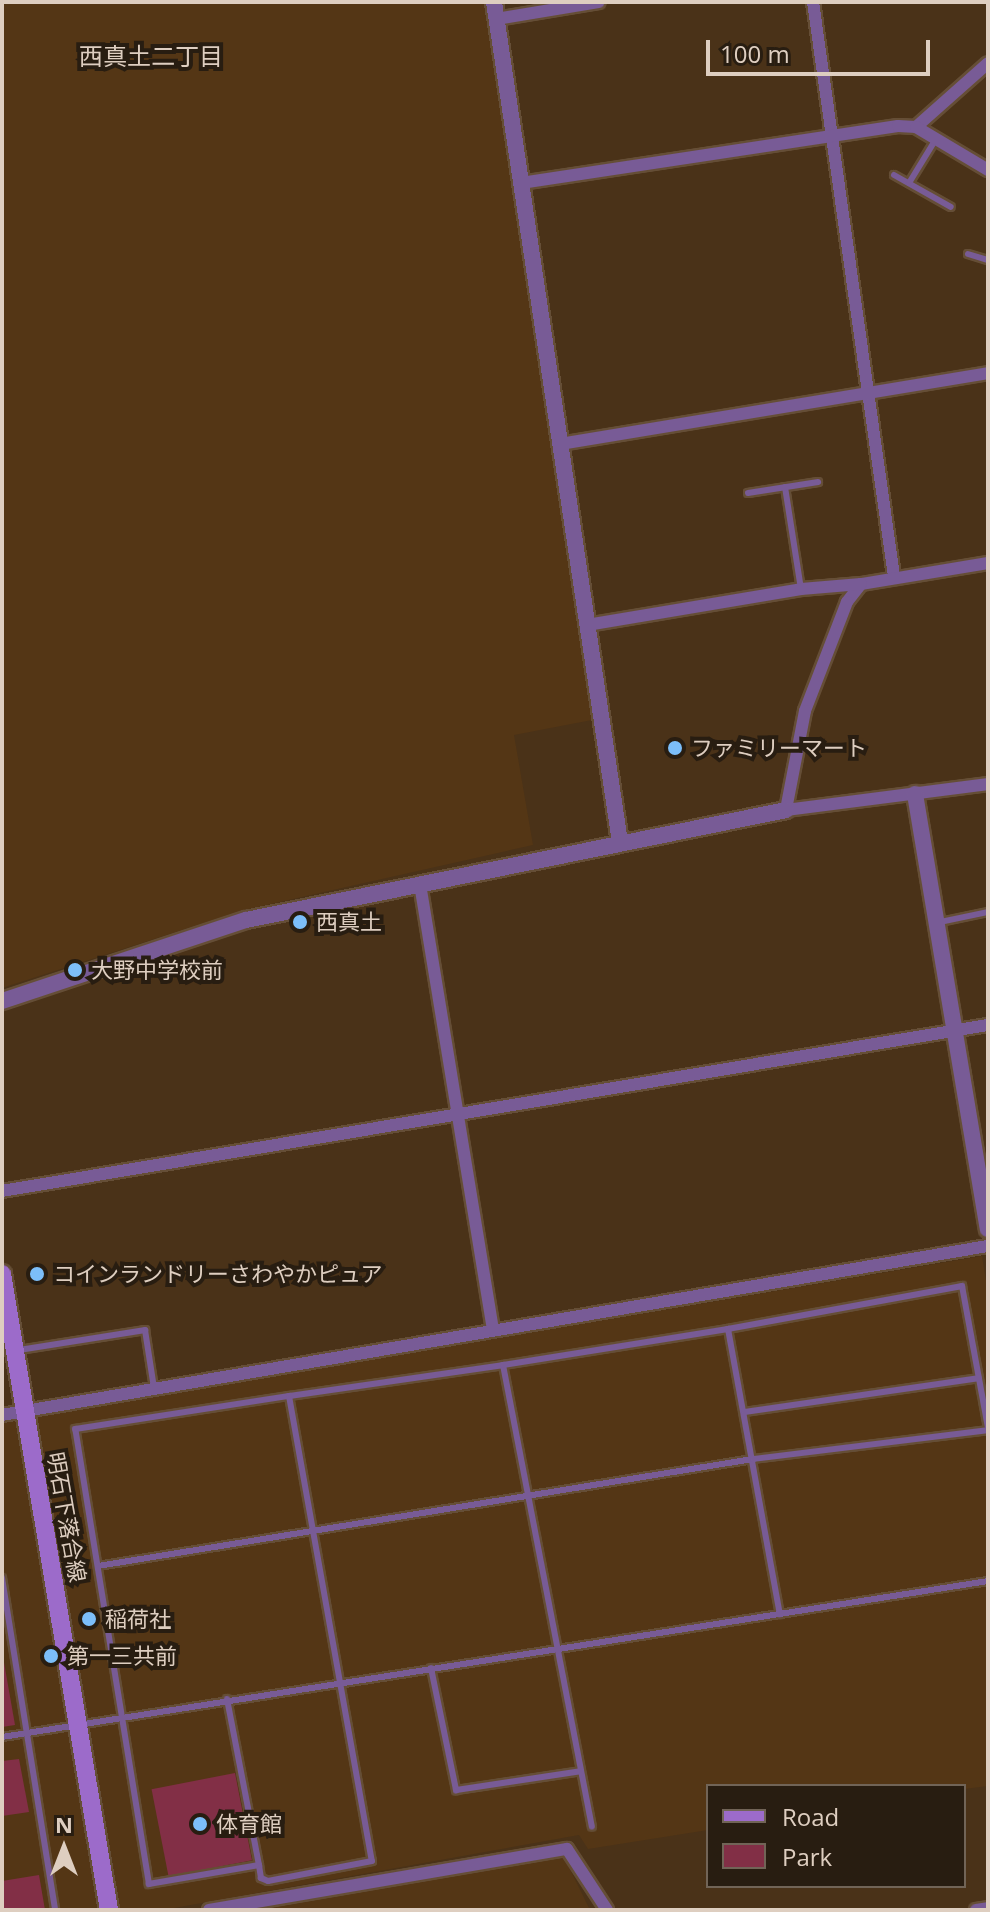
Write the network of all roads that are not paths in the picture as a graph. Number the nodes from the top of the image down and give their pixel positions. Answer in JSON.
{"nodes":[{"id":1,"x":599,"y":2,"type":"edge"},
{"id":2,"x":813,"y":2,"type":"edge"},
{"id":3,"x":495,"y":10,"type":"edge"},
{"id":4,"x":988,"y":63,"type":"edge"},
{"id":5,"x":916,"y":127,"type":"junction"},
{"id":6,"x":831,"y":136,"type":"junction"},
{"id":7,"x":936,"y":139,"type":"junction"},
{"id":8,"x":988,"y":170,"type":"edge"},
{"id":9,"x":894,"y":175,"type":"dead end"},
{"id":10,"x":521,"y":183,"type":"junction"},
{"id":11,"x":909,"y":183,"type":"junction"},
{"id":12,"x":951,"y":207,"type":"dead end"},
{"id":13,"x":968,"y":254,"type":"dead end"},
{"id":14,"x":988,"y":260,"type":"edge"},
{"id":15,"x":988,"y":373,"type":"edge"},
{"id":16,"x":867,"y":391,"type":"junction"},
{"id":17,"x":560,"y":444,"type":"junction"},
{"id":18,"x":818,"y":482,"type":"dead end"},
{"id":19,"x":785,"y":487,"type":"junction"},
{"id":20,"x":748,"y":493,"type":"dead end"},
{"id":21,"x":988,"y":563,"type":"edge"},
{"id":22,"x":894,"y":576,"type":"junction"},
{"id":23,"x":861,"y":584,"type":"junction"},
{"id":24,"x":801,"y":589,"type":"junction"},
{"id":25,"x":587,"y":625,"type":"junction"},
{"id":26,"x":988,"y":784,"type":"edge"},
{"id":27,"x":915,"y":794,"type":"junction"},
{"id":28,"x":786,"y":810,"type":"junction"},
{"id":29,"x":620,"y":842,"type":"junction"},
{"id":30,"x":420,"y":884,"type":"junction"},
{"id":31,"x":988,"y":912,"type":"edge"},
{"id":32,"x":936,"y":923,"type":"junction"},
{"id":33,"x":2,"y":1001,"type":"edge"},
{"id":34,"x":988,"y":1025,"type":"edge"},
{"id":35,"x":954,"y":1031,"type":"junction"},
{"id":36,"x":458,"y":1115,"type":"junction"},
{"id":37,"x":2,"y":1191,"type":"edge"},
{"id":38,"x":988,"y":1229,"type":"edge"},
{"id":39,"x":988,"y":1246,"type":"edge"},
{"id":40,"x":2,"y":1274,"type":"edge"},
{"id":41,"x":728,"y":1329,"type":"junction"},
{"id":42,"x":493,"y":1330,"type":"junction"},
{"id":43,"x":15,"y":1351,"type":"junction"},
{"id":44,"x":503,"y":1365,"type":"junction"},
{"id":45,"x":979,"y":1378,"type":"junction"},
{"id":46,"x":154,"y":1388,"type":"junction"},
{"id":47,"x":289,"y":1396,"type":"junction"},
{"id":48,"x":25,"y":1411,"type":"junction"},
{"id":49,"x":744,"y":1412,"type":"junction"},
{"id":50,"x":2,"y":1415,"type":"edge"},
{"id":51,"x":988,"y":1429,"type":"edge"},
{"id":52,"x":753,"y":1459,"type":"junction"},
{"id":53,"x":528,"y":1496,"type":"junction"},
{"id":54,"x":314,"y":1531,"type":"junction"},
{"id":55,"x":98,"y":1566,"type":"junction"},
{"id":56,"x":2,"y":1578,"type":"edge"},
{"id":57,"x":988,"y":1581,"type":"edge"},
{"id":58,"x":780,"y":1614,"type":"junction"},
{"id":59,"x":558,"y":1648,"type":"junction"},
{"id":60,"x":431,"y":1668,"type":"junction"},
{"id":61,"x":342,"y":1682,"type":"junction"},
{"id":62,"x":227,"y":1699,"type":"junction"},
{"id":63,"x":122,"y":1716,"type":"junction"},
{"id":64,"x":78,"y":1722,"type":"junction"},
{"id":65,"x":27,"y":1732,"type":"junction"},
{"id":66,"x":2,"y":1737,"type":"edge"},
{"id":67,"x":581,"y":1771,"type":"junction"},
{"id":68,"x":592,"y":1827,"type":"dead end"},
{"id":69,"x":259,"y":1865,"type":"junction"},
{"id":70,"x":988,"y":1908,"type":"edge"},
{"id":71,"x":55,"y":1910,"type":"edge"},
{"id":72,"x":109,"y":1910,"type":"edge"},
{"id":73,"x":209,"y":1910,"type":"edge"},
{"id":74,"x":607,"y":1910,"type":"edge"},
{"id":75,"x":976,"y":1910,"type":"edge"}],
"edges":[{"from":1,"to":3,"type":"street"},
{"from":2,"to":6,"type":"street"},
{"from":3,"to":10,"type":"street"},
{"from":4,"to":5,"type":"street"},
{"from":5,"to":6,"type":"street"},
{"from":5,"to":7,"type":"street"},
{"from":6,"to":10,"type":"street"},
{"from":6,"to":16,"type":"street"},
{"from":7,"to":8,"type":"street"},
{"from":7,"to":11,"type":"lane"},
{"from":9,"to":11,"type":"lane"},
{"from":10,"to":17,"type":"street"},
{"from":11,"to":12,"type":"lane"},
{"from":13,"to":14,"type":"lane"},
{"from":15,"to":16,"type":"street"},
{"from":16,"to":17,"type":"street"},
{"from":16,"to":22,"type":"street"},
{"from":17,"to":25,"type":"street"},
{"from":18,"to":19,"type":"lane"},
{"from":19,"to":20,"type":"lane"},
{"from":19,"to":24,"type":"lane"},
{"from":21,"to":22,"type":"street"},
{"from":22,"to":23,"type":"street"},
{"from":23,"to":24,"type":"street"},
{"from":23,"to":28,"type":"street"},
{"from":24,"to":25,"type":"street"},
{"from":25,"to":29,"type":"street"},
{"from":26,"to":27,"type":"street"},
{"from":27,"to":28,"type":"street"},
{"from":27,"to":32,"type":"street"},
{"from":28,"to":29,"type":"street"},
{"from":29,"to":30,"type":"street"},
{"from":30,"to":33,"type":"street"},
{"from":30,"to":36,"type":"street"},
{"from":31,"to":32,"type":"lane"},
{"from":32,"to":35,"type":"street"},
{"from":34,"to":35,"type":"street"},
{"from":35,"to":36,"type":"street"},
{"from":35,"to":38,"type":"street"},
{"from":36,"to":37,"type":"street"},
{"from":36,"to":42,"type":"street"},
{"from":39,"to":42,"type":"street"},
{"from":40,"to":43,"type":"main road","name":"明石下落合線"},
{"from":41,"to":44,"type":"lane"},
{"from":41,"to":45,"type":"lane"},
{"from":41,"to":49,"type":"lane"},
{"from":42,"to":46,"type":"street"},
{"from":43,"to":46,"type":"lane"},
{"from":43,"to":48,"type":"main road","name":"明石下落合線"},
{"from":44,"to":47,"type":"lane"},
{"from":44,"to":53,"type":"lane"},
{"from":45,"to":49,"type":"lane"},
{"from":45,"to":51,"type":"lane"},
{"from":46,"to":48,"type":"street"},
{"from":47,"to":54,"type":"lane"},
{"from":47,"to":55,"type":"lane"},
{"from":48,"to":50,"type":"street"},
{"from":48,"to":64,"type":"main road","name":"明石下落合線"},
{"from":49,"to":52,"type":"lane"},
{"from":51,"to":52,"type":"lane"},
{"from":52,"to":53,"type":"lane"},
{"from":52,"to":58,"type":"lane"},
{"from":53,"to":54,"type":"lane"},
{"from":53,"to":59,"type":"lane"},
{"from":54,"to":55,"type":"lane"},
{"from":54,"to":61,"type":"lane"},
{"from":55,"to":63,"type":"lane"},
{"from":56,"to":65,"type":"lane"},
{"from":57,"to":58,"type":"lane"},
{"from":58,"to":59,"type":"lane"},
{"from":59,"to":60,"type":"lane"},
{"from":59,"to":67,"type":"lane"},
{"from":60,"to":61,"type":"lane"},
{"from":60,"to":67,"type":"lane"},
{"from":61,"to":62,"type":"lane"},
{"from":61,"to":69,"type":"lane"},
{"from":62,"to":63,"type":"lane"},
{"from":62,"to":69,"type":"lane"},
{"from":63,"to":64,"type":"lane"},
{"from":63,"to":69,"type":"lane"},
{"from":64,"to":65,"type":"lane"},
{"from":64,"to":72,"type":"main road","name":"明石下落合線"},
{"from":65,"to":66,"type":"lane"},
{"from":65,"to":71,"type":"lane"},
{"from":67,"to":68,"type":"lane"},
{"from":70,"to":75,"type":"street"},
{"from":73,"to":74,"type":"street"}]}
